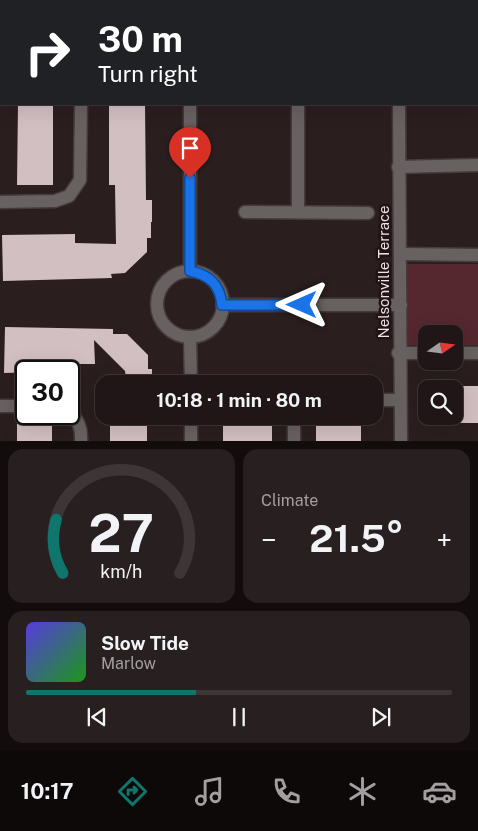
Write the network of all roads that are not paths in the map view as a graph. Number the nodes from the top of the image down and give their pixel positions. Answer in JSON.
{"nodes":[{"id":1,"x":80,"y":105,"type":"edge"},
{"id":2,"x":190,"y":105,"type":"edge"},
{"id":3,"x":298,"y":105,"type":"edge"},
{"id":4,"x":399,"y":105,"type":"edge"},
{"id":5,"x":478,"y":165,"type":"edge"},
{"id":6,"x":398,"y":167,"type":"junction"},
{"id":7,"x":0,"y":202,"type":"edge"},
{"id":8,"x":298,"y":211,"type":"junction"},
{"id":9,"x":245,"y":212,"type":"dead end"},
{"id":10,"x":368,"y":213,"type":"dead end"},
{"id":11,"x":401,"y":254,"type":"junction"},
{"id":12,"x":478,"y":255,"type":"edge"},
{"id":13,"x":190,"y":271,"type":"junction"},
{"id":14,"x":222,"y":305,"type":"junction"},
{"id":15,"x":401,"y":305,"type":"junction"},
{"id":16,"x":190,"y":337,"type":"junction"},
{"id":17,"x":398,"y":353,"type":"junction"},
{"id":18,"x":418,"y":353,"type":"edge"},
{"id":19,"x":463,"y":353,"type":"edge"},
{"id":20,"x":478,"y":353,"type":"edge"},
{"id":21,"x":191,"y":375,"type":"edge"},
{"id":22,"x":383,"y":400,"type":"edge"},
{"id":23,"x":400,"y":400,"type":"junction"},
{"id":24,"x":0,"y":406,"type":"edge"},
{"id":25,"x":15,"y":406,"type":"edge"},
{"id":26,"x":79,"y":425,"type":"edge"},
{"id":27,"x":191,"y":425,"type":"edge"},
{"id":28,"x":294,"y":425,"type":"edge"},
{"id":29,"x":81,"y":441,"type":"edge"},
{"id":30,"x":191,"y":441,"type":"edge"},
{"id":31,"x":294,"y":441,"type":"edge"},
{"id":32,"x":401,"y":441,"type":"edge"}],
"edges":[{"from":1,"to":7,"type":"street"},
{"from":2,"to":13,"type":"street"},
{"from":3,"to":8,"type":"street"},
{"from":4,"to":6,"type":"street","name":"Nelsonville Terrace"},
{"from":5,"to":6,"type":"street"},
{"from":6,"to":11,"type":"street","name":"Nelsonville Terrace"},
{"from":8,"to":9,"type":"street"},
{"from":8,"to":10,"type":"street"},
{"from":11,"to":12,"type":"street"},
{"from":11,"to":15,"type":"street","name":"Nelsonville Terrace"},
{"from":13,"to":14,"type":"street"},
{"from":13,"to":16,"type":"street"},
{"from":14,"to":15,"type":"street"},
{"from":14,"to":16,"type":"street"},
{"from":15,"to":17,"type":"street","name":"Nelsonville Terrace"},
{"from":16,"to":21,"type":"street"},
{"from":17,"to":18,"type":"street"},
{"from":17,"to":23,"type":"street","name":"Nelsonville Terrace"},
{"from":19,"to":20,"type":"street"},
{"from":22,"to":23,"type":"street"},
{"from":23,"to":32,"type":"street","name":"Nelsonville Terrace"},
{"from":24,"to":25,"type":"street"},
{"from":26,"to":29,"type":"street"},
{"from":27,"to":30,"type":"street"},
{"from":28,"to":31,"type":"street"}]}
